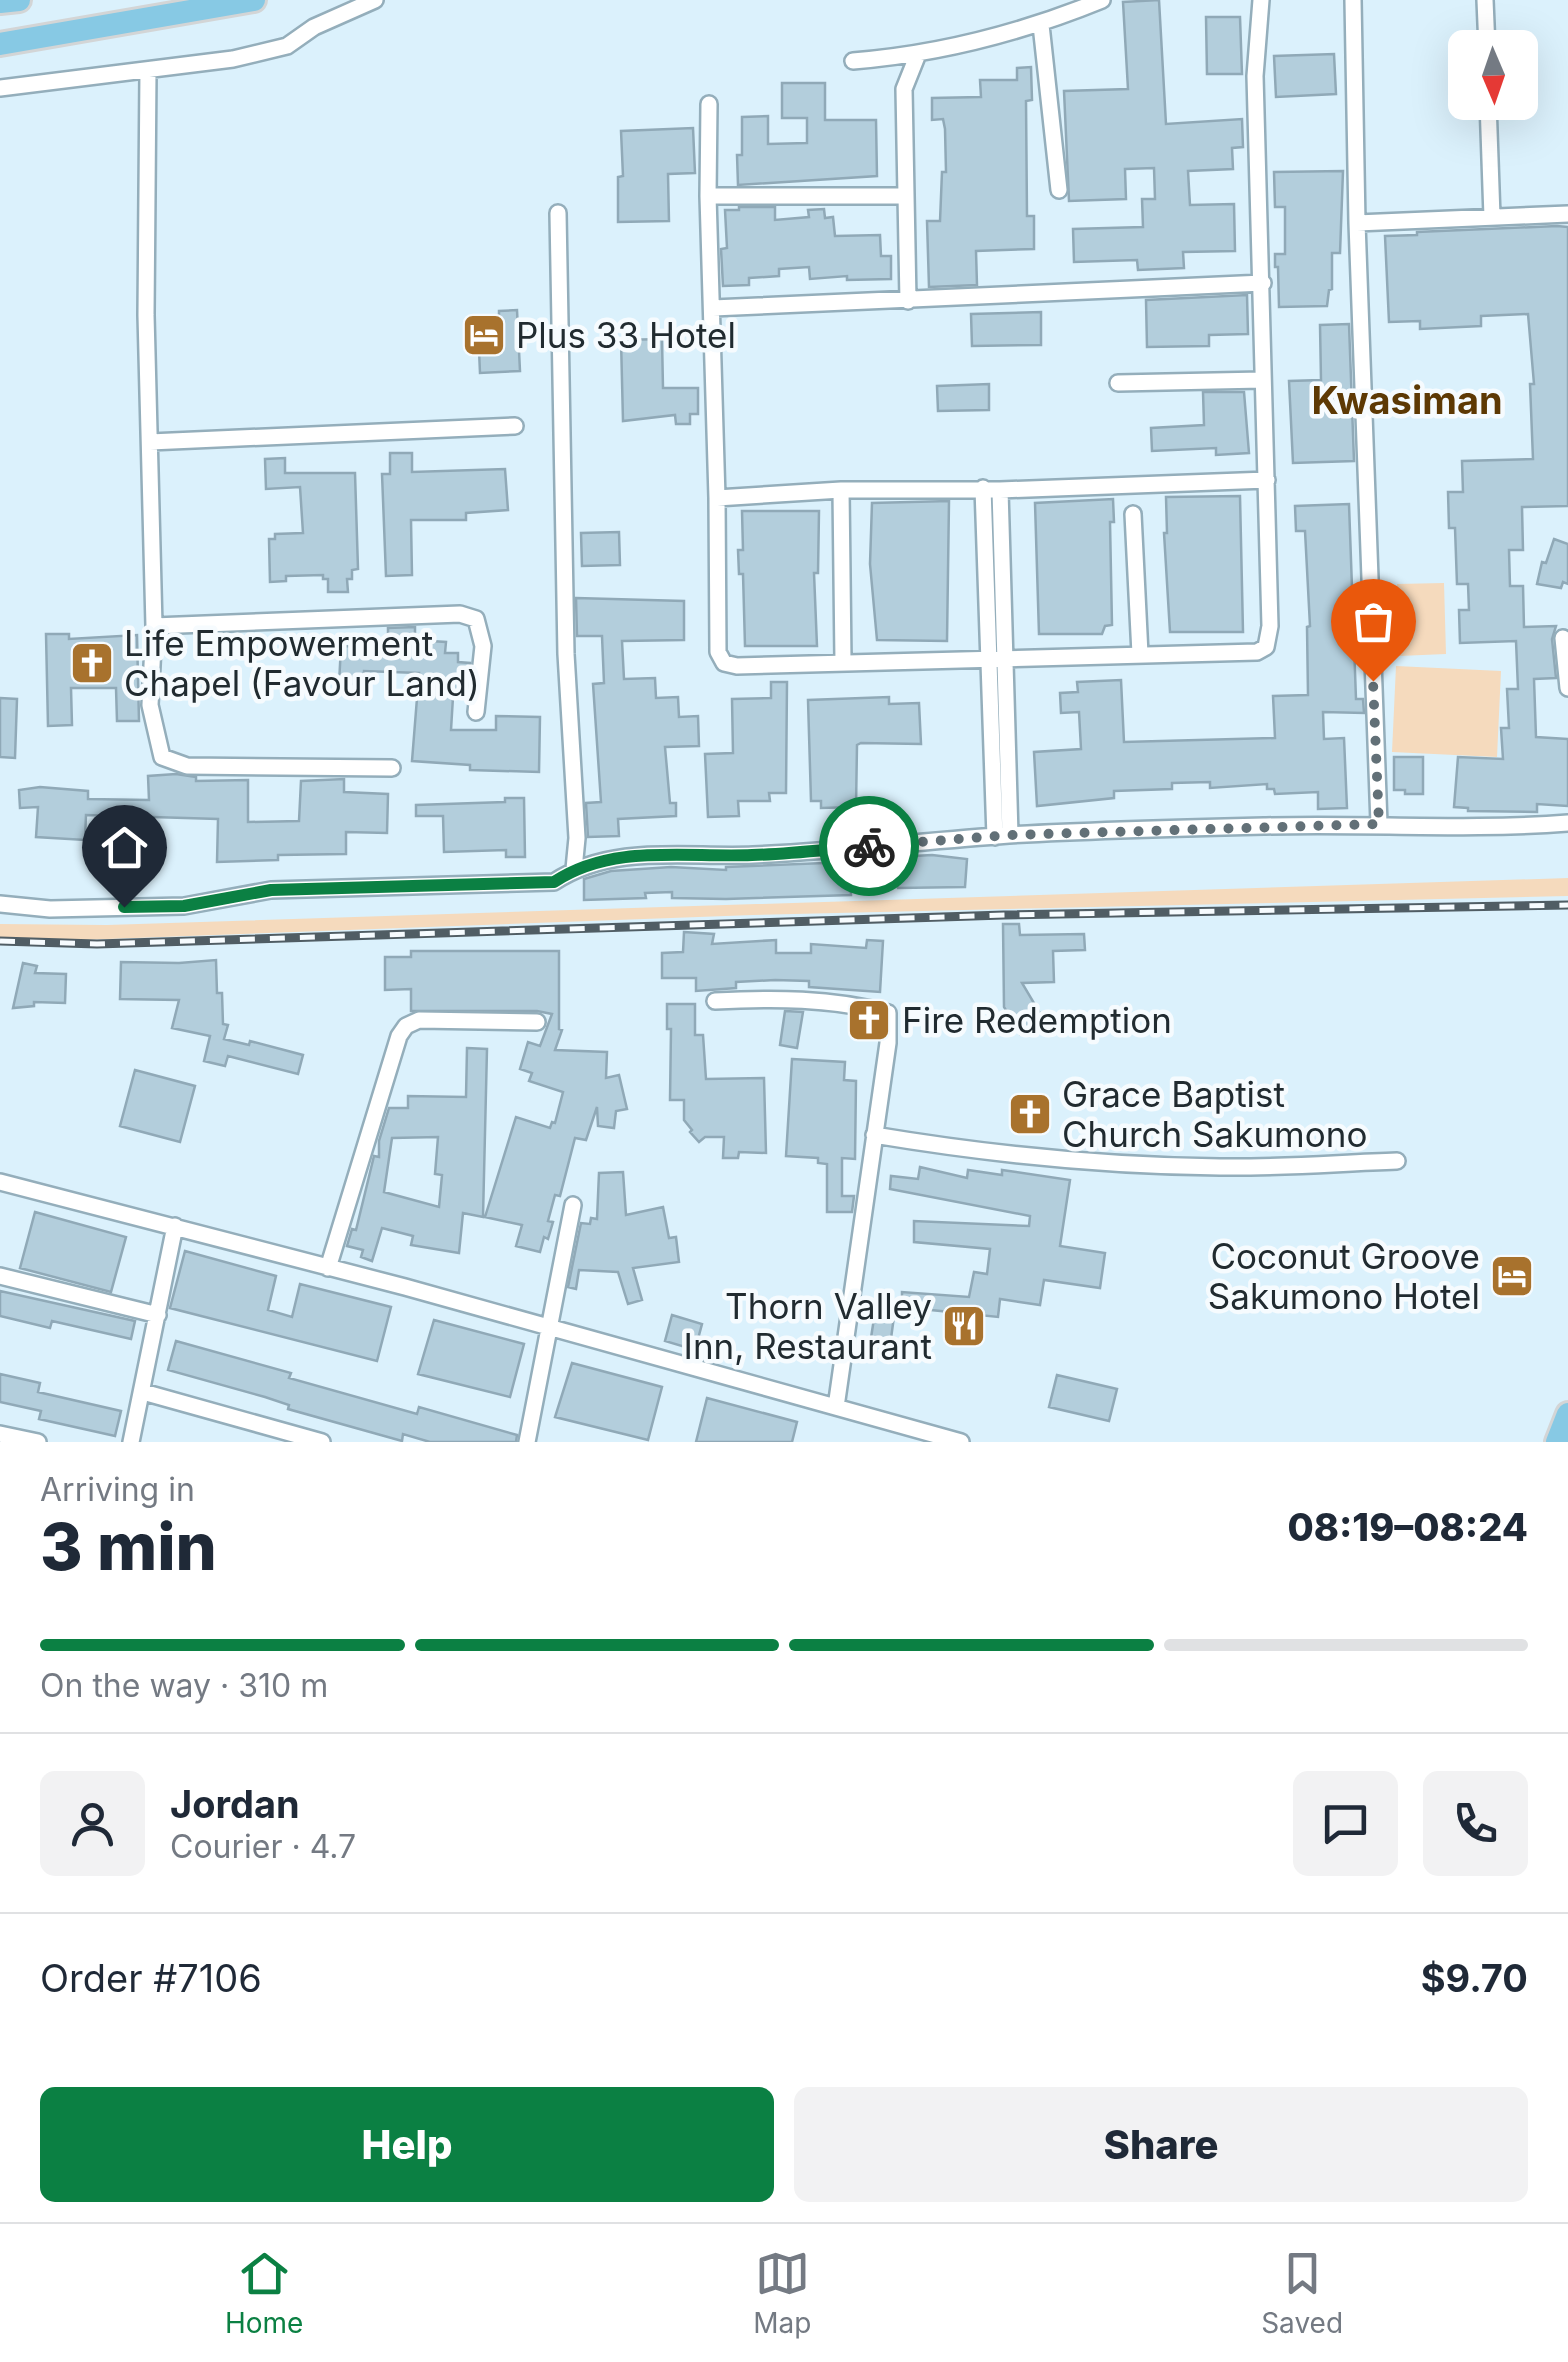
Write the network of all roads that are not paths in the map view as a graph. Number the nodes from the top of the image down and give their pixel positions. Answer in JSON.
{"nodes":[{"id":1,"x":20,"y":0,"type":"edge"},
{"id":2,"x":254,"y":0,"type":"edge"},
{"id":3,"x":375,"y":0,"type":"edge"},
{"id":4,"x":1102,"y":0,"type":"edge"},
{"id":5,"x":1260,"y":0,"type":"edge"},
{"id":6,"x":1353,"y":0,"type":"edge"},
{"id":7,"x":1486,"y":0,"type":"edge"},
{"id":8,"x":0,"y":2,"type":"edge"},
{"id":9,"x":1041,"y":24,"type":"junction"},
{"id":10,"x":1487,"y":30,"type":"edge"},
{"id":11,"x":0,"y":44,"type":"edge"},
{"id":12,"x":918,"y":54,"type":"junction"},
{"id":13,"x":853,"y":61,"type":"dead end"},
{"id":14,"x":148,"y":71,"type":"junction"},
{"id":15,"x":0,"y":88,"type":"edge"},
{"id":16,"x":709,"y":104,"type":"dead end"},
{"id":17,"x":1489,"y":120,"type":"edge"},
{"id":18,"x":1059,"y":190,"type":"dead end"},
{"id":19,"x":708,"y":196,"type":"junction"},
{"id":20,"x":904,"y":196,"type":"junction"},
{"id":21,"x":558,"y":213,"type":"dead end"},
{"id":22,"x":1568,"y":214,"type":"edge"},
{"id":23,"x":1492,"y":217,"type":"junction"},
{"id":24,"x":1357,"y":222,"type":"junction"},
{"id":25,"x":1262,"y":284,"type":"junction"},
{"id":26,"x":908,"y":301,"type":"junction"},
{"id":27,"x":712,"y":308,"type":"junction"},
{"id":28,"x":1262,"y":380,"type":"junction"},
{"id":29,"x":1118,"y":383,"type":"dead end"},
{"id":30,"x":515,"y":426,"type":"dead end"},
{"id":31,"x":150,"y":442,"type":"junction"},
{"id":32,"x":1267,"y":480,"type":"junction"},
{"id":33,"x":991,"y":489,"type":"junction"},
{"id":34,"x":842,"y":490,"type":"junction"},
{"id":35,"x":717,"y":498,"type":"junction"},
{"id":36,"x":1133,"y":514,"type":"dead end"},
{"id":37,"x":154,"y":626,"type":"junction"},
{"id":38,"x":1563,"y":638,"type":"dead end"},
{"id":39,"x":1140,"y":654,"type":"junction"},
{"id":40,"x":987,"y":658,"type":"junction"},
{"id":41,"x":1004,"y":659,"type":"junction"},
{"id":42,"x":843,"y":662,"type":"junction"},
{"id":43,"x":1568,"y":688,"type":"edge"},
{"id":44,"x":476,"y":712,"type":"dead end"},
{"id":45,"x":392,"y":768,"type":"dead end"},
{"id":46,"x":1568,"y":823,"type":"edge"},
{"id":47,"x":1379,"y":824,"type":"junction"},
{"id":48,"x":1002,"y":836,"type":"junction"},
{"id":49,"x":574,"y":869,"type":"junction"},
{"id":50,"x":0,"y":904,"type":"edge"},
{"id":51,"x":715,"y":1001,"type":"dead end"},
{"id":52,"x":536,"y":1022,"type":"dead end"},
{"id":53,"x":874,"y":1135,"type":"junction"},
{"id":54,"x":1397,"y":1161,"type":"dead end"},
{"id":55,"x":0,"y":1182,"type":"edge"},
{"id":56,"x":573,"y":1205,"type":"dead end"},
{"id":57,"x":175,"y":1226,"type":"junction"},
{"id":58,"x":328,"y":1268,"type":"junction"},
{"id":59,"x":0,"y":1276,"type":"edge"},
{"id":60,"x":158,"y":1315,"type":"junction"},
{"id":61,"x":548,"y":1328,"type":"junction"},
{"id":62,"x":143,"y":1392,"type":"junction"},
{"id":63,"x":836,"y":1407,"type":"junction"},
{"id":64,"x":1568,"y":1414,"type":"edge"},
{"id":65,"x":0,"y":1434,"type":"edge"},
{"id":66,"x":38,"y":1442,"type":"edge"},
{"id":67,"x":131,"y":1442,"type":"edge"},
{"id":68,"x":322,"y":1442,"type":"edge"},
{"id":69,"x":527,"y":1442,"type":"edge"},
{"id":70,"x":961,"y":1442,"type":"edge"},
{"id":71,"x":1557,"y":1442,"type":"edge"}],
"edges":[{"from":1,"to":8,"type":"main road"},
{"from":2,"to":11,"type":"main road"},
{"from":3,"to":14,"type":"street"},
{"from":4,"to":9,"type":"street"},
{"from":5,"to":25,"type":"street"},
{"from":6,"to":24,"type":"street"},
{"from":7,"to":10,"type":"street"},
{"from":9,"to":12,"type":"street"},
{"from":9,"to":18,"type":"street"},
{"from":12,"to":13,"type":"street"},
{"from":12,"to":20,"type":"street"},
{"from":14,"to":15,"type":"street"},
{"from":14,"to":31,"type":"street"},
{"from":16,"to":19,"type":"street"},
{"from":17,"to":23,"type":"street"},
{"from":19,"to":20,"type":"street"},
{"from":19,"to":27,"type":"street"},
{"from":20,"to":26,"type":"street"},
{"from":21,"to":49,"type":"street"},
{"from":22,"to":23,"type":"street"},
{"from":23,"to":24,"type":"street"},
{"from":24,"to":47,"type":"street"},
{"from":25,"to":26,"type":"street"},
{"from":25,"to":28,"type":"street"},
{"from":26,"to":27,"type":"street"},
{"from":27,"to":35,"type":"street"},
{"from":28,"to":29,"type":"street"},
{"from":28,"to":32,"type":"street"},
{"from":30,"to":31,"type":"street"},
{"from":31,"to":37,"type":"street"},
{"from":32,"to":33,"type":"street"},
{"from":32,"to":39,"type":"street"},
{"from":33,"to":34,"type":"street"},
{"from":33,"to":40,"type":"street"},
{"from":33,"to":41,"type":"street"},
{"from":34,"to":35,"type":"street"},
{"from":34,"to":42,"type":"street"},
{"from":35,"to":42,"type":"street"},
{"from":36,"to":39,"type":"street"},
{"from":37,"to":44,"type":"street"},
{"from":37,"to":45,"type":"street"},
{"from":38,"to":43,"type":"street"},
{"from":39,"to":41,"type":"street"},
{"from":40,"to":41,"type":"street"},
{"from":40,"to":42,"type":"street"},
{"from":40,"to":48,"type":"street"},
{"from":41,"to":48,"type":"street"},
{"from":46,"to":47,"type":"street"},
{"from":47,"to":48,"type":"street"},
{"from":48,"to":49,"type":"street"},
{"from":49,"to":50,"type":"street"},
{"from":51,"to":53,"type":"street"},
{"from":52,"to":58,"type":"street"},
{"from":53,"to":54,"type":"street"},
{"from":53,"to":63,"type":"street"},
{"from":55,"to":57,"type":"street"},
{"from":56,"to":61,"type":"street"},
{"from":57,"to":58,"type":"street"},
{"from":57,"to":60,"type":"street"},
{"from":58,"to":61,"type":"street"},
{"from":59,"to":60,"type":"street"},
{"from":60,"to":62,"type":"street"},
{"from":61,"to":63,"type":"street"},
{"from":61,"to":69,"type":"street"},
{"from":62,"to":67,"type":"street"},
{"from":62,"to":68,"type":"street"},
{"from":63,"to":70,"type":"street"},
{"from":64,"to":71,"type":"main road"},
{"from":65,"to":66,"type":"street"}]}
